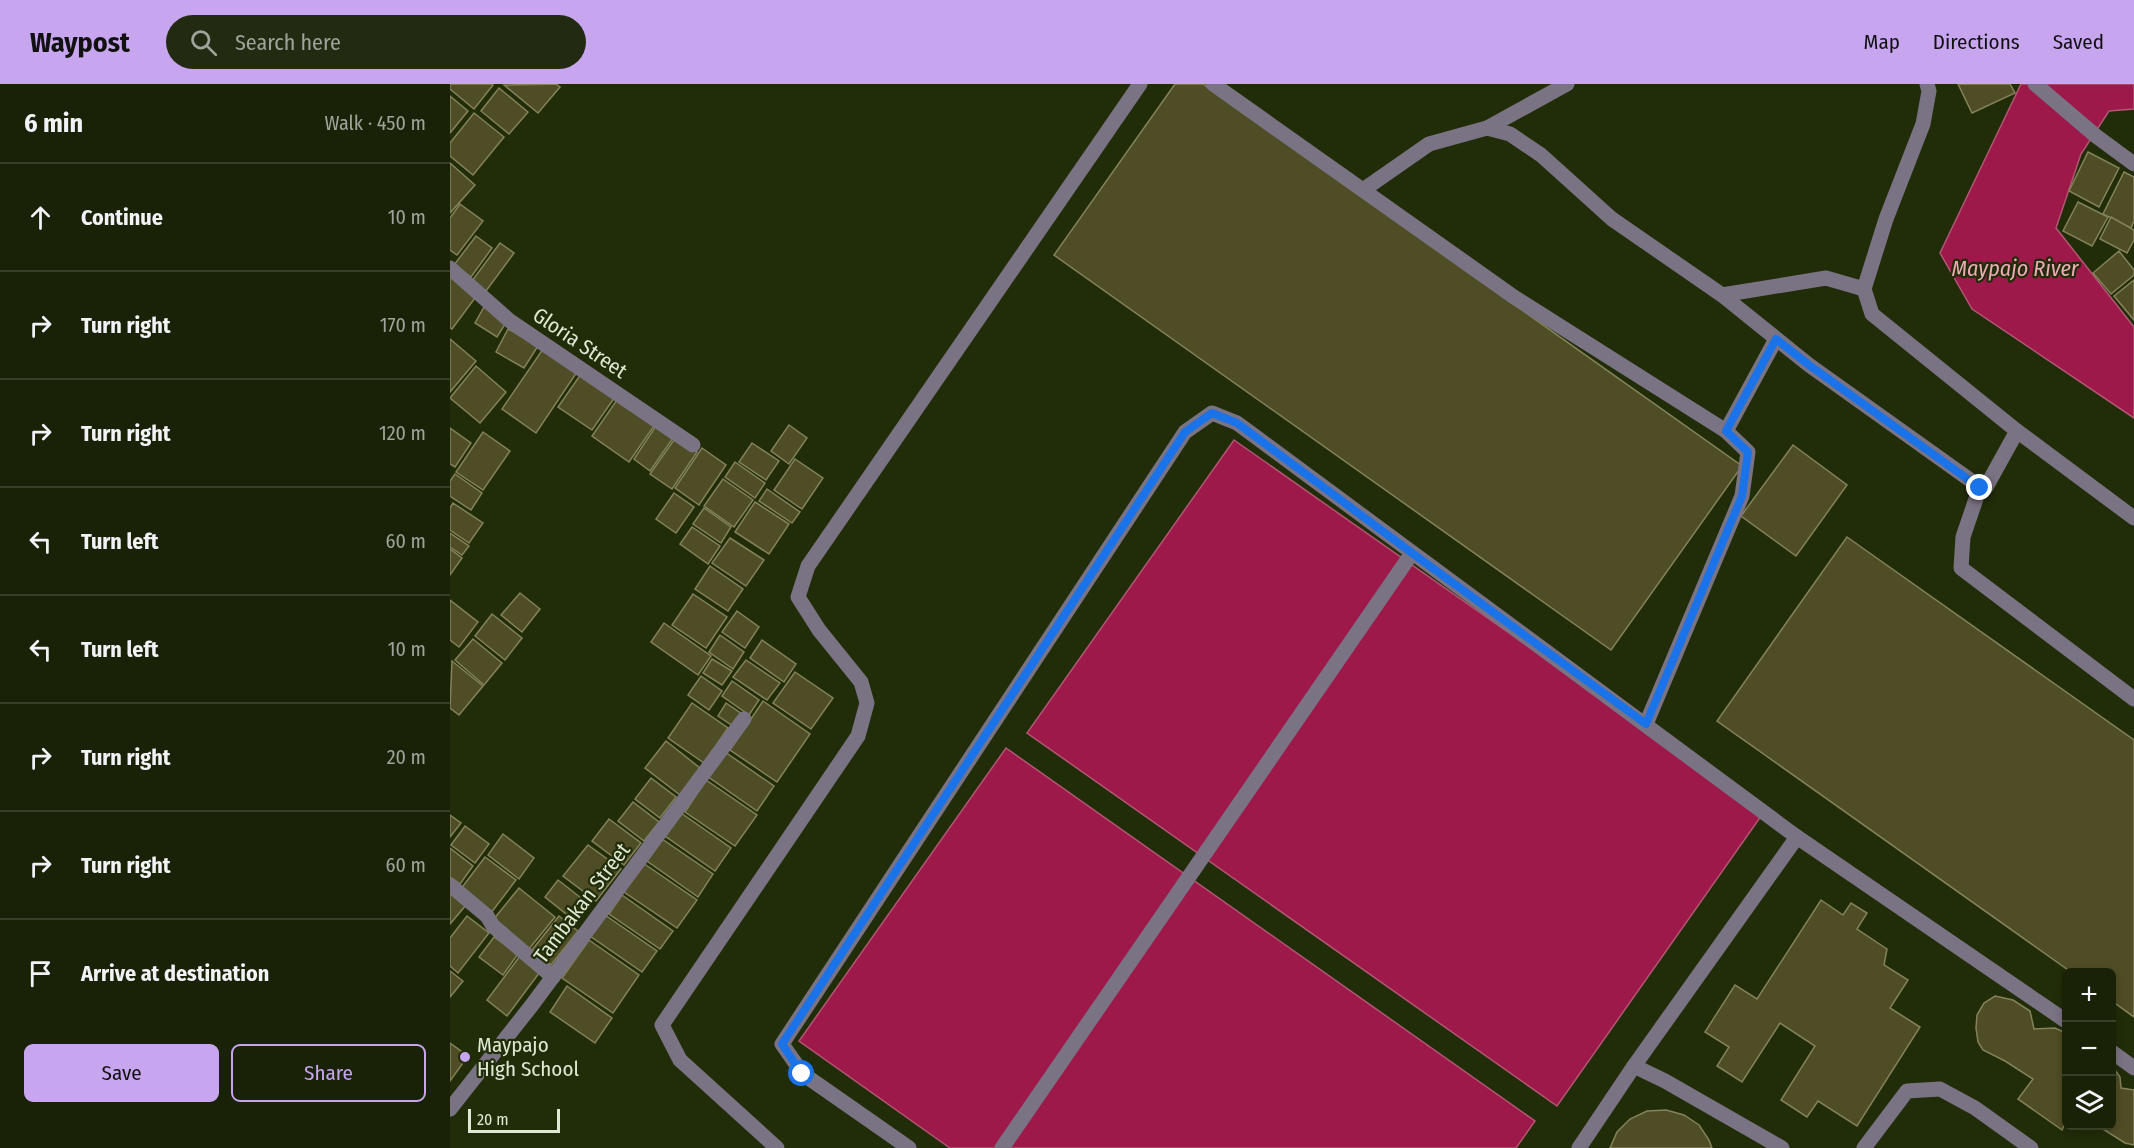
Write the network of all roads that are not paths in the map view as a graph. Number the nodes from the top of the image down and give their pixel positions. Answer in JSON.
{"nodes":[{"id":1,"x":1140,"y":84,"type":"edge"},
{"id":2,"x":1213,"y":84,"type":"edge"},
{"id":3,"x":1567,"y":84,"type":"edge"},
{"id":4,"x":1927,"y":84,"type":"edge"},
{"id":5,"x":2035,"y":84,"type":"edge"},
{"id":6,"x":1487,"y":128,"type":"junction"},
{"id":7,"x":2134,"y":164,"type":"edge"},
{"id":8,"x":1363,"y":190,"type":"junction"},
{"id":9,"x":450,"y":268,"type":"edge"},
{"id":10,"x":1864,"y":289,"type":"junction"},
{"id":11,"x":1722,"y":295,"type":"junction"},
{"id":12,"x":1776,"y":339,"type":"junction"},
{"id":13,"x":1726,"y":431,"type":"junction"},
{"id":14,"x":2017,"y":431,"type":"junction"},
{"id":15,"x":693,"y":445,"type":"dead end"},
{"id":16,"x":1980,"y":488,"type":"junction"},
{"id":17,"x":2134,"y":518,"type":"edge"},
{"id":18,"x":1412,"y":553,"type":"junction"},
{"id":19,"x":2134,"y":699,"type":"edge"},
{"id":20,"x":744,"y":719,"type":"dead end"},
{"id":21,"x":1646,"y":724,"type":"junction"},
{"id":22,"x":1797,"y":837,"type":"junction"},
{"id":23,"x":450,"y":885,"type":"edge"},
{"id":24,"x":553,"y":977,"type":"junction"},
{"id":25,"x":2062,"y":1018,"type":"edge"},
{"id":26,"x":2116,"y":1055,"type":"edge"},
{"id":27,"x":1634,"y":1066,"type":"junction"},
{"id":28,"x":2134,"y":1068,"type":"edge"},
{"id":29,"x":450,"y":1109,"type":"edge"},
{"id":30,"x":777,"y":1148,"type":"edge"},
{"id":31,"x":909,"y":1148,"type":"edge"},
{"id":32,"x":1002,"y":1148,"type":"edge"},
{"id":33,"x":1579,"y":1148,"type":"edge"},
{"id":34,"x":1782,"y":1148,"type":"edge"},
{"id":35,"x":1864,"y":1148,"type":"edge"},
{"id":36,"x":2031,"y":1148,"type":"edge"}],
"edges":[{"from":1,"to":30,"type":"street"},
{"from":2,"to":8,"type":"street"},
{"from":3,"to":6,"type":"street"},
{"from":4,"to":10,"type":"street"},
{"from":5,"to":7,"type":"street"},
{"from":6,"to":8,"type":"street"},
{"from":6,"to":11,"type":"street"},
{"from":8,"to":13,"type":"street"},
{"from":9,"to":15,"type":"street","name":"Gloria Street"},
{"from":10,"to":11,"type":"street"},
{"from":10,"to":14,"type":"street"},
{"from":11,"to":12,"type":"street"},
{"from":12,"to":13,"type":"street"},
{"from":12,"to":16,"type":"street"},
{"from":13,"to":21,"type":"street"},
{"from":14,"to":16,"type":"street"},
{"from":14,"to":17,"type":"street"},
{"from":16,"to":19,"type":"street"},
{"from":18,"to":21,"type":"street"},
{"from":18,"to":31,"type":"street"},
{"from":18,"to":32,"type":"street"},
{"from":20,"to":24,"type":"street","name":"Tambakan Street"},
{"from":21,"to":22,"type":"street"},
{"from":22,"to":25,"type":"street"},
{"from":22,"to":27,"type":"street"},
{"from":23,"to":24,"type":"street"},
{"from":24,"to":29,"type":"street","name":"Tambakan Street"},
{"from":26,"to":28,"type":"street"},
{"from":27,"to":33,"type":"street"},
{"from":27,"to":34,"type":"street"},
{"from":35,"to":36,"type":"street"}]}
